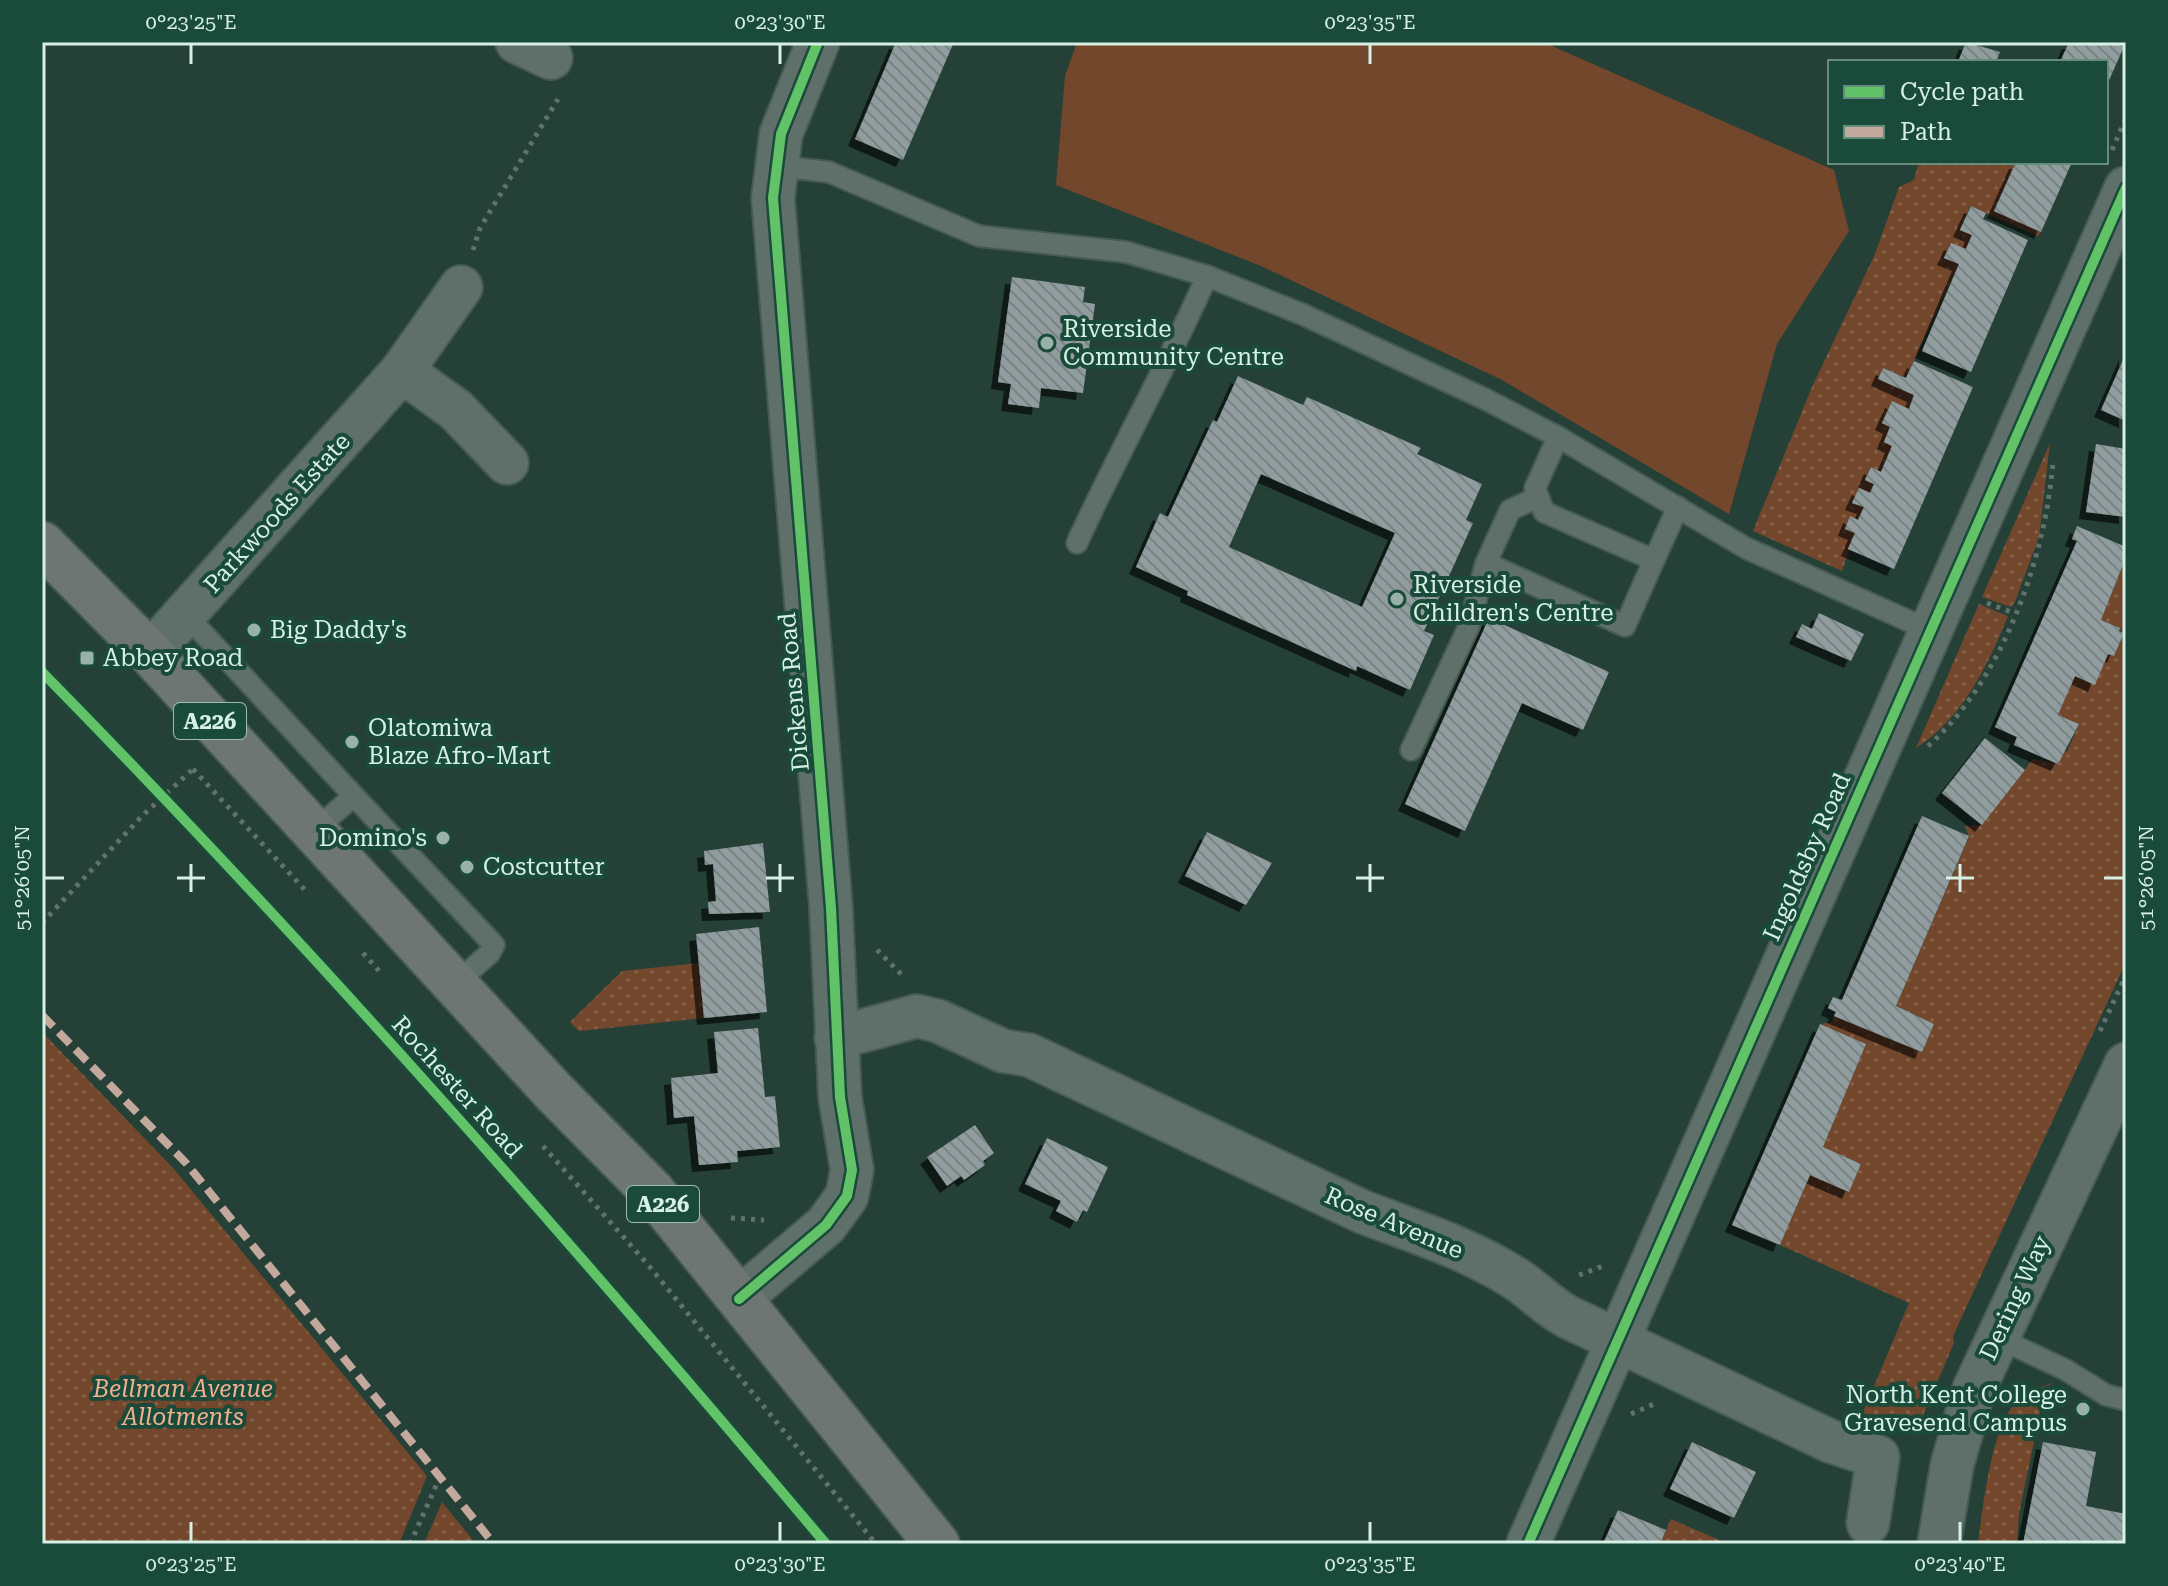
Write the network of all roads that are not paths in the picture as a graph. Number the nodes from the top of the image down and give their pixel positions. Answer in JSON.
{"nodes":[{"id":1,"x":818,"y":42,"type":"edge"},
{"id":2,"x":776,"y":166,"type":"junction"},
{"id":3,"x":2117,"y":175,"type":"edge"},
{"id":4,"x":1207,"y":276,"type":"junction"},
{"id":5,"x":461,"y":287,"type":"road end"},
{"id":6,"x":402,"y":371,"type":"junction"},
{"id":7,"x":1558,"y":437,"type":"junction"},
{"id":8,"x":507,"y":463,"type":"dead end"},
{"id":9,"x":1536,"y":498,"type":"junction"},
{"id":10,"x":1678,"y":507,"type":"junction"},
{"id":11,"x":1077,"y":543,"type":"dead end"},
{"id":12,"x":42,"y":544,"type":"edge"},
{"id":13,"x":1654,"y":560,"type":"junction"},
{"id":14,"x":1486,"y":563,"type":"junction"},
{"id":15,"x":186,"y":615,"type":"junction"},
{"id":16,"x":1929,"y":630,"type":"junction"},
{"id":17,"x":150,"y":653,"type":"junction"},
{"id":18,"x":1411,"y":750,"type":"dead end"},
{"id":19,"x":354,"y":796,"type":"junction"},
{"id":20,"x":312,"y":832,"type":"junction"},
{"id":21,"x":455,"y":984,"type":"junction"},
{"id":22,"x":836,"y":1038,"type":"junction"},
{"id":23,"x":2126,"y":1064,"type":"edge"},
{"id":24,"x":739,"y":1299,"type":"junction"},
{"id":25,"x":1996,"y":1337,"type":"junction"},
{"id":26,"x":1617,"y":1340,"type":"junction"},
{"id":27,"x":2126,"y":1400,"type":"edge"},
{"id":28,"x":1868,"y":1523,"type":"dead end"},
{"id":29,"x":937,"y":1544,"type":"edge"},
{"id":30,"x":1528,"y":1544,"type":"edge"},
{"id":31,"x":1939,"y":1544,"type":"edge"}],
"edges":[{"from":1,"to":2,"type":"street","name":"Dickens Road"},
{"from":2,"to":4,"type":"lane"},
{"from":2,"to":22,"type":"street","name":"Dickens Road"},
{"from":3,"to":16,"type":"street","name":"Ingoldsby Road"},
{"from":4,"to":7,"type":"lane"},
{"from":4,"to":11,"type":"lane"},
{"from":5,"to":6,"type":"street","name":"Parkwoods Estate"},
{"from":6,"to":8,"type":"street"},
{"from":6,"to":15,"type":"street","name":"Parkwoods Estate"},
{"from":7,"to":9,"type":"lane"},
{"from":7,"to":10,"type":"lane"},
{"from":9,"to":13,"type":"lane"},
{"from":9,"to":14,"type":"lane"},
{"from":10,"to":13,"type":"lane"},
{"from":10,"to":16,"type":"lane"},
{"from":12,"to":17,"type":"main road","number":"A226"},
{"from":13,"to":14,"type":"lane"},
{"from":14,"to":18,"type":"lane"},
{"from":15,"to":17,"type":"street","name":"Parkwoods Estate"},
{"from":15,"to":19,"type":"lane"},
{"from":16,"to":26,"type":"street","name":"Ingoldsby Road"},
{"from":17,"to":20,"type":"main road","number":"A226"},
{"from":19,"to":20,"type":"lane"},
{"from":19,"to":21,"type":"lane"},
{"from":20,"to":21,"type":"main road","number":"A226"},
{"from":21,"to":24,"type":"main road","number":"A226"},
{"from":22,"to":24,"type":"street","name":"Dickens Road"},
{"from":22,"to":26,"type":"street","name":"Rose Avenue"},
{"from":23,"to":25,"type":"street","name":"Dering Way"},
{"from":24,"to":29,"type":"main road","number":"A226"},
{"from":25,"to":27,"type":"lane"},
{"from":25,"to":31,"type":"street","name":"Dering Way"},
{"from":26,"to":28,"type":"street","name":"Rose Avenue"},
{"from":26,"to":30,"type":"street","name":"Ingoldsby Road"}]}
